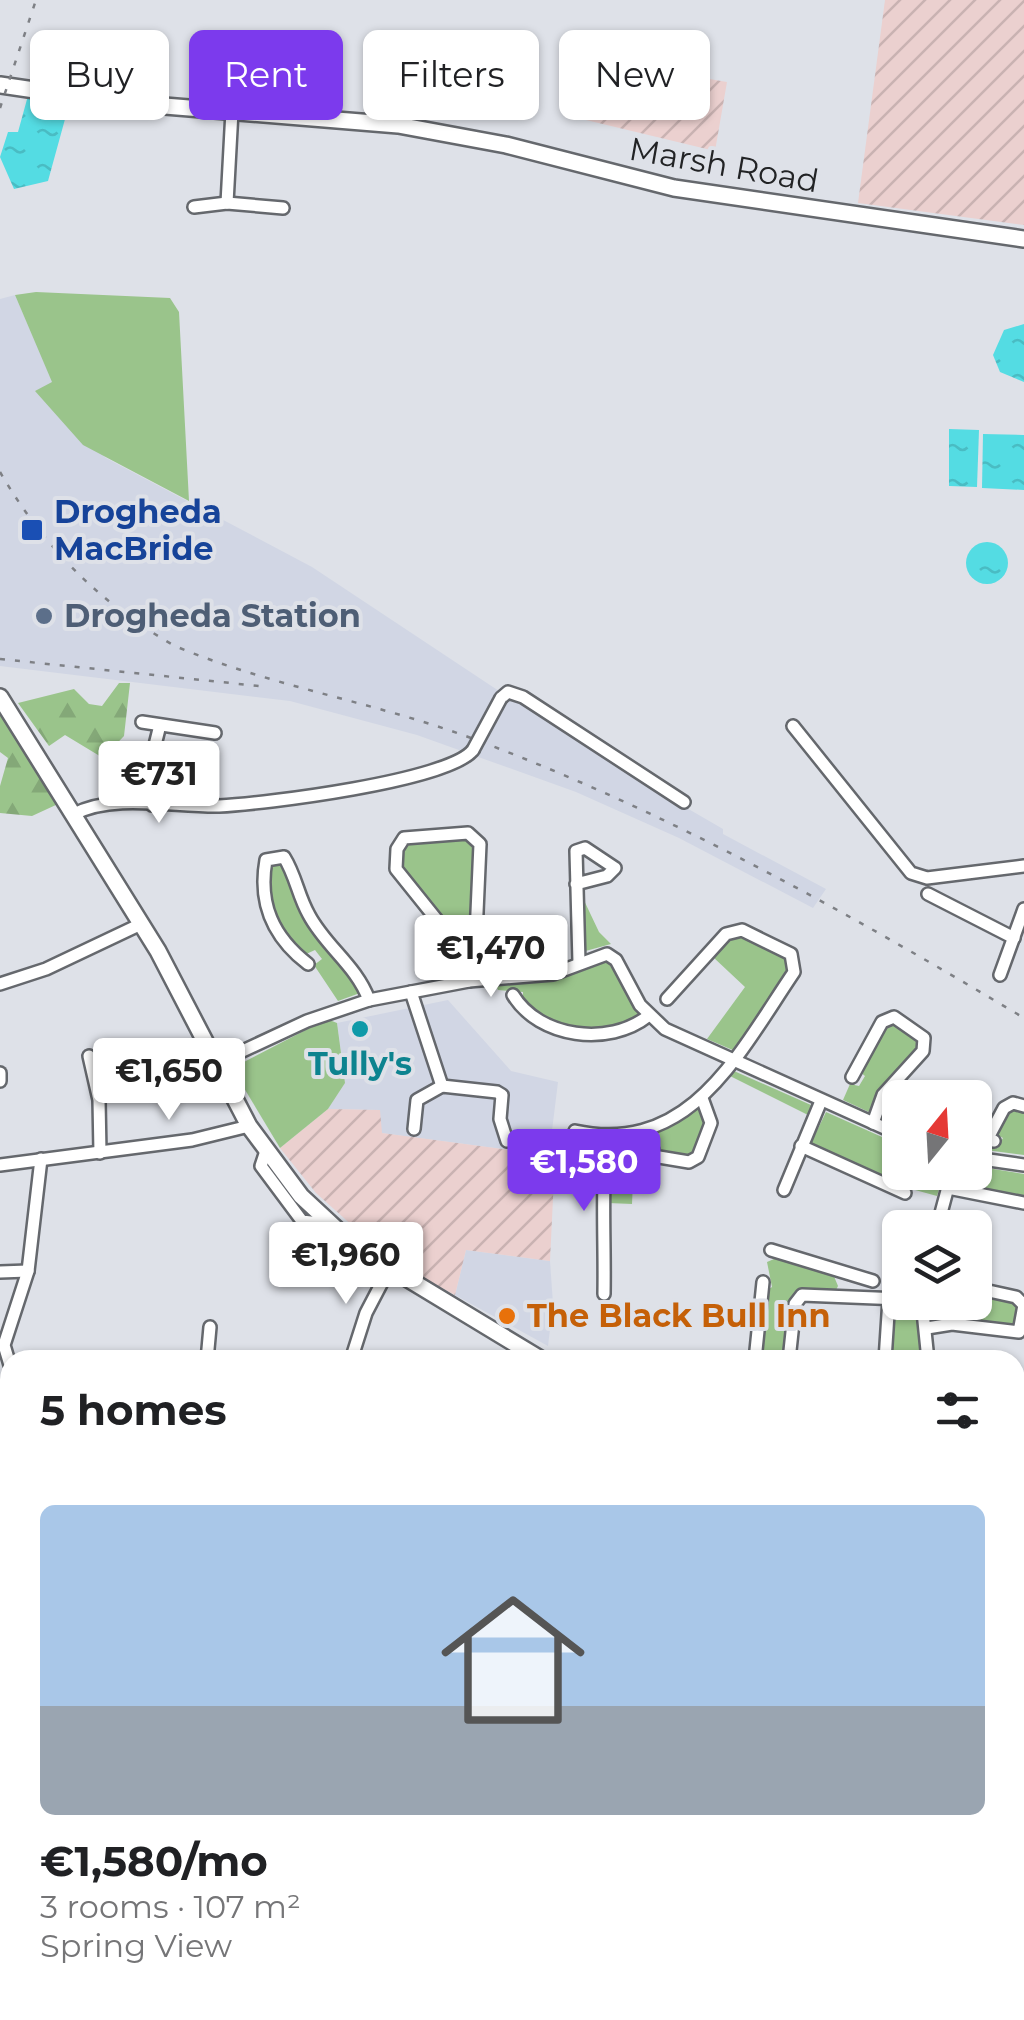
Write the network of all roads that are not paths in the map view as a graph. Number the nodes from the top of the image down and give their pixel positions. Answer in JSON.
{"nodes":[{"id":1,"x":0,"y":85,"type":"edge"},
{"id":2,"x":189,"y":108,"type":"edge"},
{"id":3,"x":231,"y":120,"type":"edge"},
{"id":4,"x":339,"y":120,"type":"edge"},
{"id":5,"x":226,"y":203,"type":"junction"},
{"id":6,"x":194,"y":207,"type":"dead end"},
{"id":7,"x":283,"y":208,"type":"dead end"},
{"id":8,"x":1024,"y":239,"type":"edge"},
{"id":9,"x":0,"y":697,"type":"edge"},
{"id":10,"x":142,"y":722,"type":"dead end"},
{"id":11,"x":160,"y":724,"type":"junction"},
{"id":12,"x":793,"y":726,"type":"dead end"},
{"id":13,"x":214,"y":733,"type":"dead end"},
{"id":14,"x":684,"y":802,"type":"dead end"},
{"id":15,"x":152,"y":806,"type":"junction"},
{"id":16,"x":74,"y":814,"type":"junction"},
{"id":17,"x":1024,"y":866,"type":"edge"},
{"id":18,"x":576,"y":884,"type":"dead end"},
{"id":19,"x":928,"y":894,"type":"dead end"},
{"id":20,"x":1024,"y":909,"type":"edge"},
{"id":21,"x":141,"y":924,"type":"junction"},
{"id":22,"x":476,"y":935,"type":"dead end"},
{"id":23,"x":1014,"y":938,"type":"junction"},
{"id":24,"x":579,"y":963,"type":"junction"},
{"id":25,"x":308,"y":964,"type":"dead end"},
{"id":26,"x":1000,"y":975,"type":"dead end"},
{"id":27,"x":468,"y":982,"type":"junction"},
{"id":28,"x":0,"y":984,"type":"edge"},
{"id":29,"x":412,"y":992,"type":"junction"},
{"id":30,"x":513,"y":995,"type":"dead end"},
{"id":31,"x":667,"y":999,"type":"dead end"},
{"id":32,"x":369,"y":1000,"type":"junction"},
{"id":33,"x":648,"y":1016,"type":"junction"},
{"id":34,"x":89,"y":1056,"type":"dead end"},
{"id":35,"x":733,"y":1060,"type":"junction"},
{"id":36,"x":219,"y":1062,"type":"junction"},
{"id":37,"x":0,"y":1072,"type":"edge"},
{"id":38,"x":852,"y":1077,"type":"dead end"},
{"id":39,"x":0,"y":1082,"type":"edge"},
{"id":40,"x":442,"y":1086,"type":"junction"},
{"id":41,"x":702,"y":1098,"type":"junction"},
{"id":42,"x":821,"y":1102,"type":"junction"},
{"id":43,"x":1024,"y":1106,"type":"edge"},
{"id":44,"x":873,"y":1123,"type":"junction"},
{"id":45,"x":250,"y":1126,"type":"junction"},
{"id":46,"x":882,"y":1127,"type":"edge"},
{"id":47,"x":414,"y":1128,"type":"dead end"},
{"id":48,"x":575,"y":1131,"type":"dead end"},
{"id":49,"x":607,"y":1138,"type":"junction"},
{"id":50,"x":507,"y":1140,"type":"dead end"},
{"id":51,"x":994,"y":1141,"type":"dead end"},
{"id":52,"x":801,"y":1146,"type":"junction"},
{"id":53,"x":653,"y":1150,"type":"dead end"},
{"id":54,"x":100,"y":1153,"type":"junction"},
{"id":55,"x":41,"y":1159,"type":"junction"},
{"id":56,"x":992,"y":1160,"type":"edge"},
{"id":57,"x":0,"y":1165,"type":"edge"},
{"id":58,"x":1024,"y":1165,"type":"edge"},
{"id":59,"x":784,"y":1190,"type":"dead end"},
{"id":60,"x":959,"y":1190,"type":"edge"},
{"id":61,"x":904,"y":1192,"type":"dead end"},
{"id":62,"x":1024,"y":1202,"type":"edge"},
{"id":63,"x":771,"y":1250,"type":"dead end"},
{"id":64,"x":389,"y":1269,"type":"junction"},
{"id":65,"x":0,"y":1272,"type":"edge"},
{"id":66,"x":28,"y":1272,"type":"junction"},
{"id":67,"x":845,"y":1274,"type":"junction"},
{"id":68,"x":874,"y":1281,"type":"dead end"},
{"id":69,"x":762,"y":1282,"type":"dead end"},
{"id":70,"x":992,"y":1292,"type":"edge"},
{"id":71,"x":604,"y":1294,"type":"dead end"},
{"id":72,"x":843,"y":1296,"type":"junction"},
{"id":73,"x":882,"y":1298,"type":"edge"},
{"id":74,"x":892,"y":1320,"type":"edge"},
{"id":75,"x":925,"y":1320,"type":"edge"},
{"id":76,"x":210,"y":1327,"type":"dead end"},
{"id":77,"x":927,"y":1328,"type":"junction"},
{"id":78,"x":4,"y":1350,"type":"edge"},
{"id":79,"x":208,"y":1350,"type":"edge"},
{"id":80,"x":354,"y":1350,"type":"edge"},
{"id":81,"x":525,"y":1350,"type":"edge"},
{"id":82,"x":755,"y":1350,"type":"edge"},
{"id":83,"x":791,"y":1350,"type":"edge"},
{"id":84,"x":887,"y":1350,"type":"edge"},
{"id":85,"x":928,"y":1350,"type":"edge"}],
"edges":[{"from":1,"to":2,"type":"main road","name":"Marsh Road"},
{"from":3,"to":5,"type":"street"},
{"from":4,"to":8,"type":"main road","name":"Marsh Road"},
{"from":5,"to":6,"type":"street"},
{"from":5,"to":7,"type":"street"},
{"from":9,"to":16,"type":"main road"},
{"from":10,"to":11,"type":"street"},
{"from":11,"to":13,"type":"street"},
{"from":11,"to":15,"type":"street"},
{"from":12,"to":17,"type":"street"},
{"from":14,"to":15,"type":"street","bridge":true},
{"from":15,"to":16,"type":"street"},
{"from":16,"to":21,"type":"main road"},
{"from":18,"to":24,"type":"street"},
{"from":19,"to":23,"type":"street"},
{"from":20,"to":23,"type":"street"},
{"from":21,"to":28,"type":"street"},
{"from":21,"to":36,"type":"main road"},
{"from":22,"to":27,"type":"street"},
{"from":23,"to":26,"type":"street"},
{"from":24,"to":27,"type":"street"},
{"from":24,"to":33,"type":"street"},
{"from":25,"to":32,"type":"street"},
{"from":27,"to":29,"type":"street"},
{"from":29,"to":32,"type":"street"},
{"from":29,"to":40,"type":"street"},
{"from":30,"to":33,"type":"street"},
{"from":31,"to":35,"type":"street"},
{"from":32,"to":36,"type":"street"},
{"from":33,"to":35,"type":"street"},
{"from":34,"to":54,"type":"street"},
{"from":35,"to":41,"type":"street"},
{"from":35,"to":42,"type":"street"},
{"from":36,"to":45,"type":"main road"},
{"from":37,"to":39,"type":"street"},
{"from":38,"to":44,"type":"street"},
{"from":40,"to":47,"type":"street"},
{"from":40,"to":50,"type":"street"},
{"from":41,"to":49,"type":"street"},
{"from":41,"to":53,"type":"street"},
{"from":42,"to":44,"type":"street"},
{"from":42,"to":52,"type":"street"},
{"from":43,"to":51,"type":"street"},
{"from":44,"to":46,"type":"street"},
{"from":45,"to":54,"type":"street"},
{"from":45,"to":64,"type":"main road"},
{"from":48,"to":49,"type":"street"},
{"from":49,"to":71,"type":"street"},
{"from":52,"to":59,"type":"street"},
{"from":52,"to":61,"type":"street"},
{"from":54,"to":55,"type":"street"},
{"from":55,"to":57,"type":"street"},
{"from":55,"to":66,"type":"street"},
{"from":56,"to":58,"type":"street"},
{"from":60,"to":62,"type":"street"},
{"from":63,"to":67,"type":"street"},
{"from":64,"to":80,"type":"street"},
{"from":64,"to":81,"type":"main road"},
{"from":65,"to":66,"type":"street"},
{"from":66,"to":78,"type":"street"},
{"from":67,"to":68,"type":"street"},
{"from":67,"to":72,"type":"street"},
{"from":69,"to":82,"type":"street"},
{"from":70,"to":77,"type":"street"},
{"from":72,"to":73,"type":"street"},
{"from":72,"to":83,"type":"street"},
{"from":74,"to":84,"type":"street"},
{"from":75,"to":77,"type":"street"},
{"from":76,"to":79,"type":"street"},
{"from":77,"to":85,"type":"street"}]}
